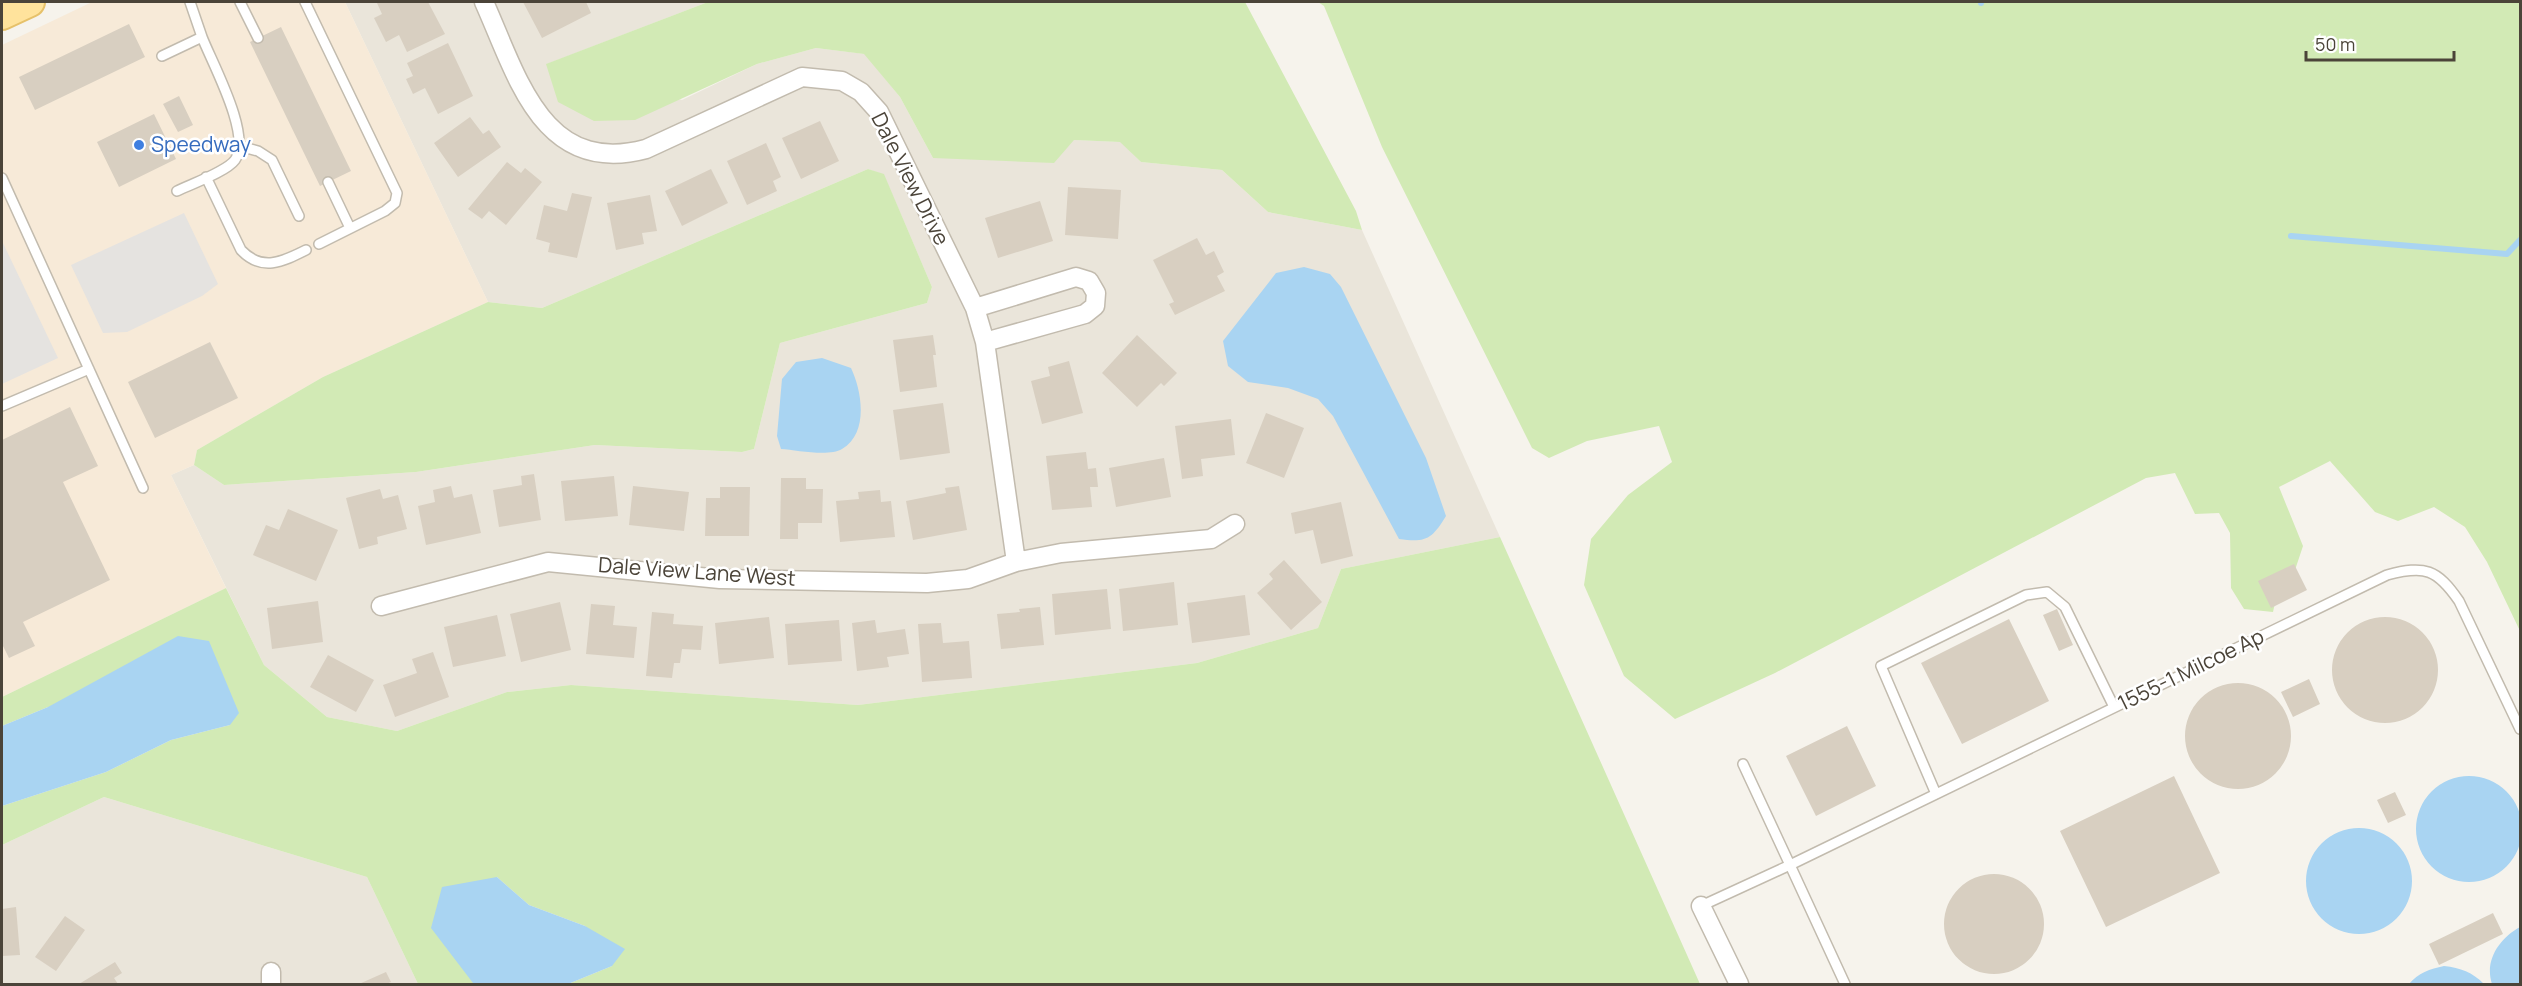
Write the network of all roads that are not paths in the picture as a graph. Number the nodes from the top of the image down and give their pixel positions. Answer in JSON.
{"nodes":[{"id":1,"x":30,"y":2,"type":"edge"},
{"id":2,"x":190,"y":2,"type":"edge"},
{"id":3,"x":240,"y":2,"type":"edge"},
{"id":4,"x":305,"y":2,"type":"edge"},
{"id":5,"x":484,"y":2,"type":"edge"},
{"id":6,"x":2,"y":15,"type":"edge"},
{"id":7,"x":202,"y":37,"type":"junction"},
{"id":8,"x":258,"y":38,"type":"dead end"},
{"id":9,"x":162,"y":56,"type":"dead end"},
{"id":10,"x":238,"y":146,"type":"junction"},
{"id":11,"x":206,"y":177,"type":"junction"},
{"id":12,"x":2,"y":178,"type":"edge"},
{"id":13,"x":328,"y":182,"type":"dead end"},
{"id":14,"x":177,"y":190,"type":"dead end"},
{"id":15,"x":298,"y":216,"type":"dead end"},
{"id":16,"x":350,"y":228,"type":"junction"},
{"id":17,"x":319,"y":244,"type":"dead end"},
{"id":18,"x":306,"y":250,"type":"dead end"},
{"id":19,"x":975,"y":308,"type":"junction"},
{"id":20,"x":985,"y":342,"type":"junction"},
{"id":21,"x":89,"y":369,"type":"junction"},
{"id":22,"x":2,"y":406,"type":"edge"},
{"id":23,"x":143,"y":488,"type":"dead end"},
{"id":24,"x":1236,"y":524,"type":"dead end"},
{"id":25,"x":1016,"y":562,"type":"junction"},
{"id":26,"x":381,"y":606,"type":"dead end"},
{"id":27,"x":2114,"y":707,"type":"junction"},
{"id":28,"x":2520,"y":729,"type":"edge"},
{"id":29,"x":1743,"y":764,"type":"dead end"},
{"id":30,"x":1936,"y":794,"type":"junction"},
{"id":31,"x":1790,"y":865,"type":"junction"},
{"id":32,"x":1701,"y":906,"type":"joint"},
{"id":33,"x":1739,"y":984,"type":"edge"},
{"id":34,"x":1845,"y":984,"type":"edge"}],
"edges":[{"from":1,"to":6,"type":"main road"},
{"from":2,"to":7,"type":"lane"},
{"from":3,"to":8,"type":"lane"},
{"from":4,"to":16,"type":"lane"},
{"from":5,"to":19,"type":"street","name":"Dale View Drive"},
{"from":7,"to":9,"type":"lane"},
{"from":7,"to":10,"type":"lane"},
{"from":10,"to":11,"type":"lane"},
{"from":10,"to":15,"type":"lane"},
{"from":11,"to":14,"type":"lane"},
{"from":11,"to":18,"type":"lane"},
{"from":12,"to":21,"type":"lane"},
{"from":13,"to":16,"type":"lane"},
{"from":16,"to":17,"type":"lane"},
{"from":19,"to":20,"type":"street","name":"Dale View Drive"},
{"from":19,"to":20,"type":"street"},
{"from":20,"to":25,"type":"street","name":"Dale View Drive"},
{"from":21,"to":22,"type":"lane"},
{"from":21,"to":23,"type":"lane"},
{"from":24,"to":25,"type":"street","name":"Dale View Lane West"},
{"from":25,"to":26,"type":"street","name":"Dale View Lane West"},
{"from":27,"to":28,"type":"lane","name":"1555-1 Milcoe Ap"},
{"from":27,"to":30,"type":"lane","name":"1555-1 Milcoe Ap"},
{"from":27,"to":30,"type":"lane"},
{"from":29,"to":31,"type":"lane"},
{"from":30,"to":31,"type":"lane","name":"1555-1 Milcoe Ap"},
{"from":31,"to":32,"type":"lane","name":"1555-1 Milcoe Ap"},
{"from":31,"to":34,"type":"lane"},
{"from":32,"to":33,"type":"street"}]}
